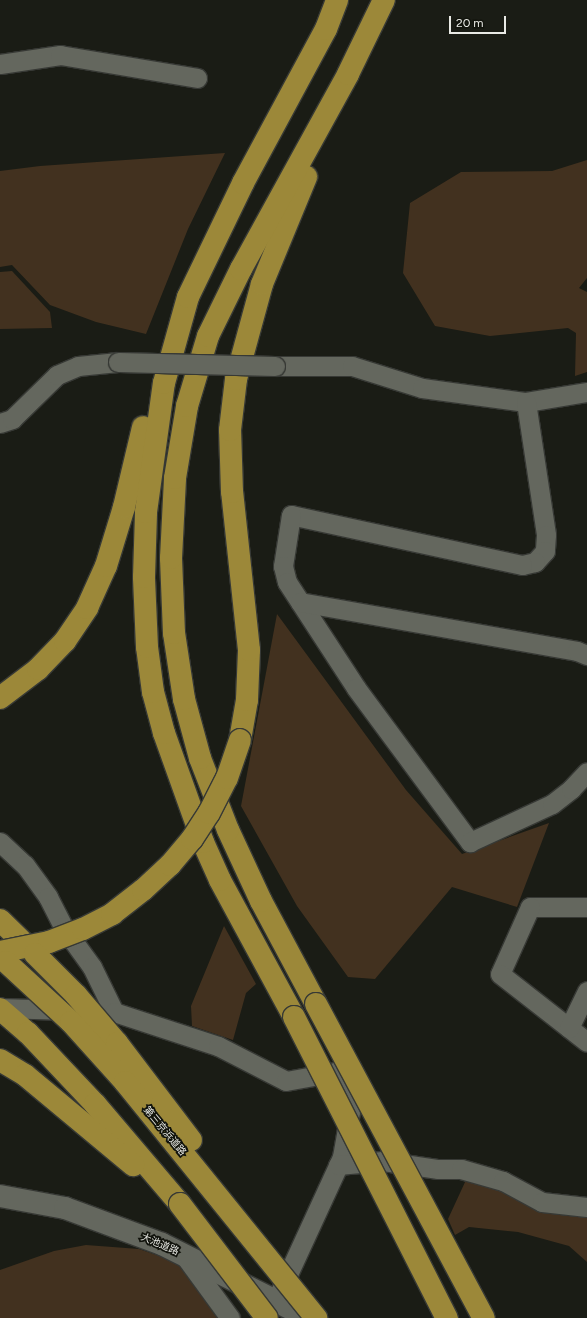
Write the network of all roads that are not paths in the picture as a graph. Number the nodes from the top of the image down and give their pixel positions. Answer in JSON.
{"nodes":[{"id":1,"x":338,"y":0,"type":"edge"},
{"id":2,"x":384,"y":0,"type":"edge"},
{"id":3,"x":0,"y":64,"type":"edge"},
{"id":4,"x":348,"y":74,"type":"junction"},
{"id":5,"x":197,"y":78,"type":"dead end"},
{"id":6,"x":188,"y":297,"type":"junction"},
{"id":7,"x":587,"y":392,"type":"edge"},
{"id":8,"x":526,"y":402,"type":"junction"},
{"id":9,"x":0,"y":423,"type":"edge"},
{"id":10,"x":300,"y":602,"type":"junction"},
{"id":11,"x":587,"y":655,"type":"edge"},
{"id":12,"x":0,"y":698,"type":"edge"},
{"id":13,"x":587,"y":772,"type":"edge"},
{"id":14,"x":0,"y":842,"type":"edge"},
{"id":15,"x":587,"y":907,"type":"edge"},
{"id":16,"x":0,"y":920,"type":"edge"},
{"id":17,"x":2,"y":957,"type":"edge"},
{"id":18,"x":587,"y":991,"type":"edge"},
{"id":19,"x":0,"y":1008,"type":"edge"},
{"id":20,"x":114,"y":1012,"type":"junction"},
{"id":21,"x":569,"y":1028,"type":"junction"},
{"id":22,"x":587,"y":1042,"type":"edge"},
{"id":23,"x":0,"y":1060,"type":"edge"},
{"id":24,"x":338,"y":1165,"type":"junction"},
{"id":25,"x":0,"y":1196,"type":"edge"},
{"id":26,"x":180,"y":1204,"type":"junction"},
{"id":27,"x":587,"y":1207,"type":"edge"},
{"id":28,"x":184,"y":1255,"type":"junction"},
{"id":29,"x":270,"y":1258,"type":"junction"},
{"id":30,"x":271,"y":1309,"type":"edge"},
{"id":31,"x":230,"y":1318,"type":"edge"},
{"id":32,"x":310,"y":1318,"type":"edge"},
{"id":33,"x":316,"y":1318,"type":"edge"},
{"id":34,"x":447,"y":1318,"type":"edge"},
{"id":35,"x":484,"y":1318,"type":"edge"}],
"edges":[{"from":1,"to":6,"type":"highway"},
{"from":2,"to":4,"type":"highway"},
{"from":3,"to":5,"type":"street"},
{"from":4,"to":17,"type":"highway","bridge":true},
{"from":4,"to":35,"type":"highway","bridge":true},
{"from":6,"to":12,"type":"highway"},
{"from":6,"to":34,"type":"highway","bridge":true},
{"from":7,"to":8,"type":"street"},
{"from":8,"to":9,"type":"street","bridge":true},
{"from":8,"to":10,"type":"street"},
{"from":10,"to":11,"type":"street"},
{"from":10,"to":13,"type":"street"},
{"from":14,"to":20,"type":"street"},
{"from":15,"to":21,"type":"street"},
{"from":16,"to":29,"type":"highway","bridge":true},
{"from":17,"to":29,"type":"highway","name":"第三京浜道路","bridge":true},
{"from":18,"to":21,"type":"street"},
{"from":19,"to":20,"type":"street"},
{"from":19,"to":26,"type":"highway"},
{"from":20,"to":24,"type":"street"},
{"from":21,"to":22,"type":"street"},
{"from":23,"to":26,"type":"highway"},
{"from":24,"to":27,"type":"street"},
{"from":24,"to":30,"type":"street"},
{"from":25,"to":28,"type":"street","name":"大池道路"},
{"from":26,"to":30,"type":"highway","bridge":true},
{"from":28,"to":30,"type":"street","name":"大池道路"},
{"from":28,"to":31,"type":"street"},
{"from":29,"to":33,"type":"highway","name":"第三京浜道路","bridge":true},
{"from":30,"to":32,"type":"street","name":"大池道路"}]}
